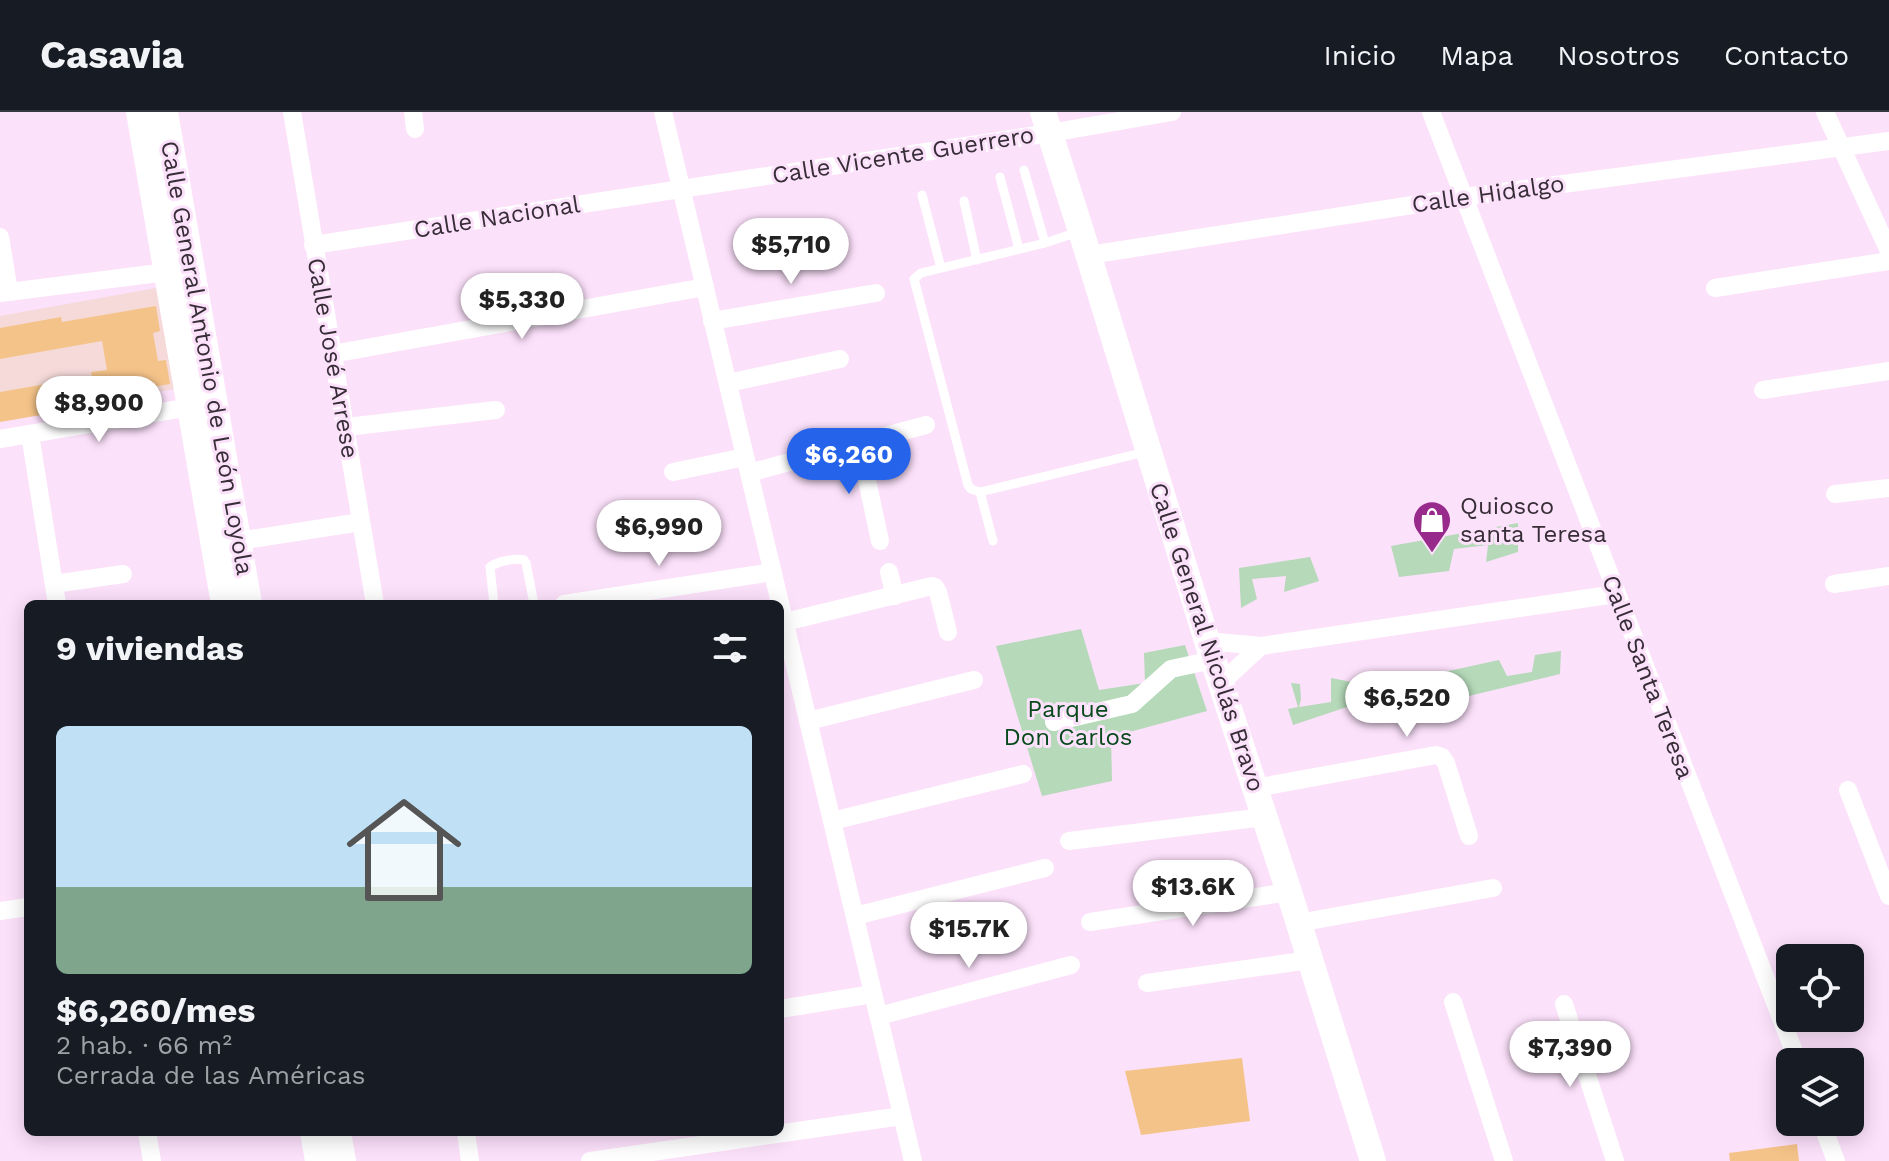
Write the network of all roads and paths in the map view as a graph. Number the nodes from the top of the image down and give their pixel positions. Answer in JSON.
{"nodes":[{"id":1,"x":139,"y":112,"type":"edge"},
{"id":2,"x":165,"y":112,"type":"edge"},
{"id":3,"x":292,"y":112,"type":"edge"},
{"id":4,"x":663,"y":112,"type":"edge"},
{"id":5,"x":1172,"y":112,"type":"edge"},
{"id":6,"x":1431,"y":112,"type":"edge"},
{"id":7,"x":1825,"y":112,"type":"edge"},
{"id":8,"x":1046,"y":122,"type":"edge"},
{"id":9,"x":1889,"y":141,"type":"edge"},
{"id":10,"x":1842,"y":146,"type":"junction"},
{"id":11,"x":1024,"y":170,"type":"dead end"},
{"id":12,"x":1000,"y":177,"type":"dead end"},
{"id":13,"x":681,"y":189,"type":"junction"},
{"id":14,"x":922,"y":195,"type":"dead end"},
{"id":15,"x":1464,"y":197,"type":"junction"},
{"id":16,"x":964,"y":201,"type":"dead end"},
{"id":17,"x":0,"y":237,"type":"edge"},
{"id":18,"x":1045,"y":243,"type":"junction"},
{"id":19,"x":1085,"y":243,"type":"junction"},
{"id":20,"x":313,"y":245,"type":"junction"},
{"id":21,"x":1019,"y":249,"type":"junction"},
{"id":22,"x":1889,"y":251,"type":"edge"},
{"id":23,"x":977,"y":260,"type":"junction"},
{"id":24,"x":1889,"y":261,"type":"edge"},
{"id":25,"x":941,"y":268,"type":"junction"},
{"id":26,"x":167,"y":272,"type":"junction"},
{"id":27,"x":705,"y":287,"type":"junction"},
{"id":28,"x":1715,"y":288,"type":"dead end"},
{"id":29,"x":5,"y":292,"type":"edge"},
{"id":30,"x":876,"y":293,"type":"dead end"},
{"id":31,"x":712,"y":321,"type":"junction"},
{"id":32,"x":332,"y":354,"type":"junction"},
{"id":33,"x":840,"y":359,"type":"dead end"},
{"id":34,"x":1889,"y":371,"type":"edge"},
{"id":35,"x":728,"y":383,"type":"junction"},
{"id":36,"x":1763,"y":390,"type":"dead end"},
{"id":37,"x":190,"y":407,"type":"junction"},
{"id":38,"x":496,"y":410,"type":"dead end"},
{"id":39,"x":926,"y":425,"type":"dead end"},
{"id":40,"x":346,"y":427,"type":"junction"},
{"id":41,"x":30,"y":434,"type":"junction"},
{"id":42,"x":0,"y":439,"type":"edge"},
{"id":43,"x":859,"y":443,"type":"junction"},
{"id":44,"x":1149,"y":451,"type":"junction"},
{"id":45,"x":747,"y":465,"type":"junction"},
{"id":46,"x":673,"y":472,"type":"dead end"},
{"id":47,"x":1889,"y":488,"type":"edge"},
{"id":48,"x":980,"y":492,"type":"junction"},
{"id":49,"x":1835,"y":494,"type":"dead end"},
{"id":50,"x":361,"y":522,"type":"junction"},
{"id":51,"x":238,"y":541,"type":"junction"},
{"id":52,"x":880,"y":541,"type":"dead end"},
{"id":53,"x":993,"y":541,"type":"dead end"},
{"id":54,"x":773,"y":572,"type":"junction"},
{"id":55,"x":889,"y":572,"type":"dead end"},
{"id":56,"x":123,"y":574,"type":"dead end"},
{"id":57,"x":1889,"y":576,"type":"edge"},
{"id":58,"x":54,"y":584,"type":"junction"},
{"id":59,"x":1834,"y":584,"type":"dead end"},
{"id":60,"x":1616,"y":594,"type":"junction"},
{"id":61,"x":895,"y":596,"type":"junction"},
{"id":62,"x":56,"y":600,"type":"edge"},
{"id":63,"x":223,"y":600,"type":"edge"},
{"id":64,"x":248,"y":600,"type":"edge"},
{"id":65,"x":374,"y":600,"type":"edge"},
{"id":66,"x":494,"y":600,"type":"edge"},
{"id":67,"x":533,"y":600,"type":"edge"},
{"id":68,"x":590,"y":600,"type":"edge"},
{"id":69,"x":780,"y":600,"type":"edge"},
{"id":70,"x":784,"y":618,"type":"edge"},
{"id":71,"x":785,"y":622,"type":"junction"},
{"id":72,"x":948,"y":632,"type":"dead end"},
{"id":73,"x":1261,"y":646,"type":"junction"},
{"id":74,"x":1214,"y":661,"type":"junction"},
{"id":75,"x":974,"y":680,"type":"dead end"},
{"id":76,"x":808,"y":721,"type":"junction"},
{"id":77,"x":1054,"y":722,"type":"dead end"},
{"id":78,"x":1023,"y":774,"type":"dead end"},
{"id":79,"x":1255,"y":788,"type":"junction"},
{"id":80,"x":1848,"y":790,"type":"dead end"},
{"id":81,"x":1264,"y":817,"type":"junction"},
{"id":82,"x":832,"y":821,"type":"junction"},
{"id":83,"x":1469,"y":836,"type":"dead end"},
{"id":84,"x":1069,"y":841,"type":"dead end"},
{"id":85,"x":1045,"y":868,"type":"dead end"},
{"id":86,"x":1493,"y":888,"type":"dead end"},
{"id":87,"x":1289,"y":892,"type":"junction"},
{"id":88,"x":1889,"y":896,"type":"edge"},
{"id":89,"x":24,"y":908,"type":"edge"},
{"id":90,"x":0,"y":911,"type":"edge"},
{"id":91,"x":855,"y":916,"type":"junction"},
{"id":92,"x":1090,"y":922,"type":"dead end"},
{"id":93,"x":1298,"y":923,"type":"junction"},
{"id":94,"x":1309,"y":960,"type":"junction"},
{"id":95,"x":1071,"y":965,"type":"dead end"},
{"id":96,"x":1147,"y":983,"type":"dead end"},
{"id":97,"x":873,"y":994,"type":"junction"},
{"id":98,"x":1453,"y":1002,"type":"dead end"},
{"id":99,"x":1564,"y":1004,"type":"dead end"},
{"id":100,"x":784,"y":1008,"type":"edge"},
{"id":101,"x":879,"y":1016,"type":"junction"},
{"id":102,"x":1793,"y":1048,"type":"edge"},
{"id":103,"x":902,"y":1116,"type":"junction"},
{"id":104,"x":784,"y":1133,"type":"edge"},
{"id":105,"x":148,"y":1136,"type":"edge"},
{"id":106,"x":314,"y":1136,"type":"edge"},
{"id":107,"x":339,"y":1136,"type":"edge"},
{"id":108,"x":467,"y":1136,"type":"edge"},
{"id":109,"x":763,"y":1136,"type":"edge"},
{"id":110,"x":1826,"y":1136,"type":"edge"},
{"id":111,"x":152,"y":1161,"type":"edge"},
{"id":112,"x":318,"y":1161,"type":"edge"},
{"id":113,"x":343,"y":1161,"type":"edge"},
{"id":114,"x":470,"y":1161,"type":"edge"},
{"id":115,"x":590,"y":1161,"type":"edge"},
{"id":116,"x":913,"y":1161,"type":"edge"},
{"id":117,"x":1373,"y":1161,"type":"edge"},
{"id":118,"x":1504,"y":1161,"type":"edge"},
{"id":119,"x":1615,"y":1161,"type":"edge"},
{"id":120,"x":1836,"y":1161,"type":"edge"}],
"edges":[{"from":1,"to":26,"type":"street","name":"Calle General Antonio de León Loyola"},
{"from":2,"to":51,"type":"street","name":"Calle General Antonio de León Loyola"},
{"from":3,"to":20,"type":"street","name":"Calle José Arrese"},
{"from":4,"to":13,"type":"street"},
{"from":5,"to":8,"type":"street","name":"Calle Vicente Guerrero"},
{"from":6,"to":15,"type":"street","name":"Calle Santa Teresa"},
{"from":7,"to":10,"type":"street"},
{"from":8,"to":13,"type":"street","name":"Calle Vicente Guerrero"},
{"from":8,"to":19,"type":"street","name":"Calle General Nicolás Bravo"},
{"from":9,"to":10,"type":"street","name":"Calle Hidalgo"},
{"from":10,"to":15,"type":"street","name":"Calle Hidalgo"},
{"from":10,"to":22,"type":"street"},
{"from":11,"to":18,"type":"lane"},
{"from":12,"to":21,"type":"lane"},
{"from":13,"to":20,"type":"street","name":"Calle Nacional"},
{"from":13,"to":27,"type":"street"},
{"from":14,"to":25,"type":"lane"},
{"from":15,"to":19,"type":"street","name":"Calle Hidalgo"},
{"from":15,"to":60,"type":"street","name":"Calle Santa Teresa"},
{"from":16,"to":23,"type":"lane"},
{"from":17,"to":29,"type":"street"},
{"from":18,"to":19,"type":"lane"},
{"from":18,"to":21,"type":"lane"},
{"from":19,"to":44,"type":"street","name":"Calle General Nicolás Bravo"},
{"from":20,"to":32,"type":"street","name":"Calle José Arrese"},
{"from":21,"to":23,"type":"lane"},
{"from":23,"to":25,"type":"lane"},
{"from":24,"to":28,"type":"street"},
{"from":25,"to":48,"type":"lane"},
{"from":26,"to":29,"type":"street"},
{"from":26,"to":37,"type":"street","name":"Calle General Antonio de León Loyola"},
{"from":27,"to":31,"type":"street"},
{"from":27,"to":32,"type":"street"},
{"from":30,"to":31,"type":"street"},
{"from":31,"to":35,"type":"street"},
{"from":32,"to":40,"type":"street","name":"Calle José Arrese"},
{"from":33,"to":35,"type":"street"},
{"from":34,"to":36,"type":"street"},
{"from":35,"to":45,"type":"street"},
{"from":37,"to":41,"type":"street"},
{"from":37,"to":63,"type":"street","name":"Calle General Antonio de León Loyola"},
{"from":38,"to":40,"type":"street"},
{"from":39,"to":43,"type":"street"},
{"from":40,"to":50,"type":"street","name":"Calle José Arrese"},
{"from":41,"to":42,"type":"street"},
{"from":41,"to":58,"type":"street"},
{"from":43,"to":45,"type":"street"},
{"from":43,"to":52,"type":"street"},
{"from":44,"to":48,"type":"lane"},
{"from":44,"to":74,"type":"street","name":"Calle General Nicolás Bravo"},
{"from":45,"to":46,"type":"street"},
{"from":45,"to":54,"type":"street"},
{"from":47,"to":49,"type":"street"},
{"from":48,"to":53,"type":"lane"},
{"from":50,"to":51,"type":"street"},
{"from":50,"to":65,"type":"street","name":"Calle José Arrese"},
{"from":51,"to":64,"type":"street","name":"Calle General Antonio de León Loyola"},
{"from":54,"to":68,"type":"street"},
{"from":54,"to":69,"type":"street"},
{"from":55,"to":61,"type":"street"},
{"from":56,"to":58,"type":"street"},
{"from":57,"to":59,"type":"street"},
{"from":58,"to":62,"type":"street"},
{"from":60,"to":73,"type":"street"},
{"from":60,"to":102,"type":"street","name":"Calle Santa Teresa"},
{"from":61,"to":71,"type":"street"},
{"from":61,"to":72,"type":"street"},
{"from":66,"to":67,"type":"lane"},
{"from":70,"to":71,"type":"street"},
{"from":71,"to":76,"type":"street"},
{"from":73,"to":74,"type":"street"},
{"from":73,"to":74,"type":"street"},
{"from":74,"to":77,"type":"street"},
{"from":74,"to":79,"type":"street","name":"Calle General Nicolás Bravo"},
{"from":75,"to":76,"type":"street"},
{"from":76,"to":82,"type":"street"},
{"from":78,"to":82,"type":"street"},
{"from":79,"to":81,"type":"street","name":"Calle General Nicolás Bravo"},
{"from":79,"to":83,"type":"street"},
{"from":80,"to":88,"type":"street"},
{"from":81,"to":84,"type":"street"},
{"from":81,"to":87,"type":"street","name":"Calle General Nicolás Bravo"},
{"from":82,"to":91,"type":"street"},
{"from":85,"to":91,"type":"street"},
{"from":86,"to":93,"type":"street"},
{"from":87,"to":92,"type":"street"},
{"from":87,"to":93,"type":"street","name":"Calle General Nicolás Bravo"},
{"from":89,"to":90,"type":"street"},
{"from":91,"to":97,"type":"street"},
{"from":93,"to":94,"type":"street","name":"Calle General Nicolás Bravo"},
{"from":94,"to":96,"type":"street"},
{"from":94,"to":117,"type":"street","name":"Calle General Nicolás Bravo"},
{"from":95,"to":101,"type":"street"},
{"from":97,"to":100,"type":"street"},
{"from":97,"to":101,"type":"street"},
{"from":98,"to":118,"type":"street"},
{"from":99,"to":119,"type":"street"},
{"from":101,"to":103,"type":"street"},
{"from":103,"to":104,"type":"street"},
{"from":103,"to":116,"type":"street"},
{"from":105,"to":111,"type":"street"},
{"from":106,"to":112,"type":"street"},
{"from":107,"to":113,"type":"street"},
{"from":108,"to":114,"type":"street"},
{"from":109,"to":115,"type":"street"},
{"from":110,"to":120,"type":"street"}]}
